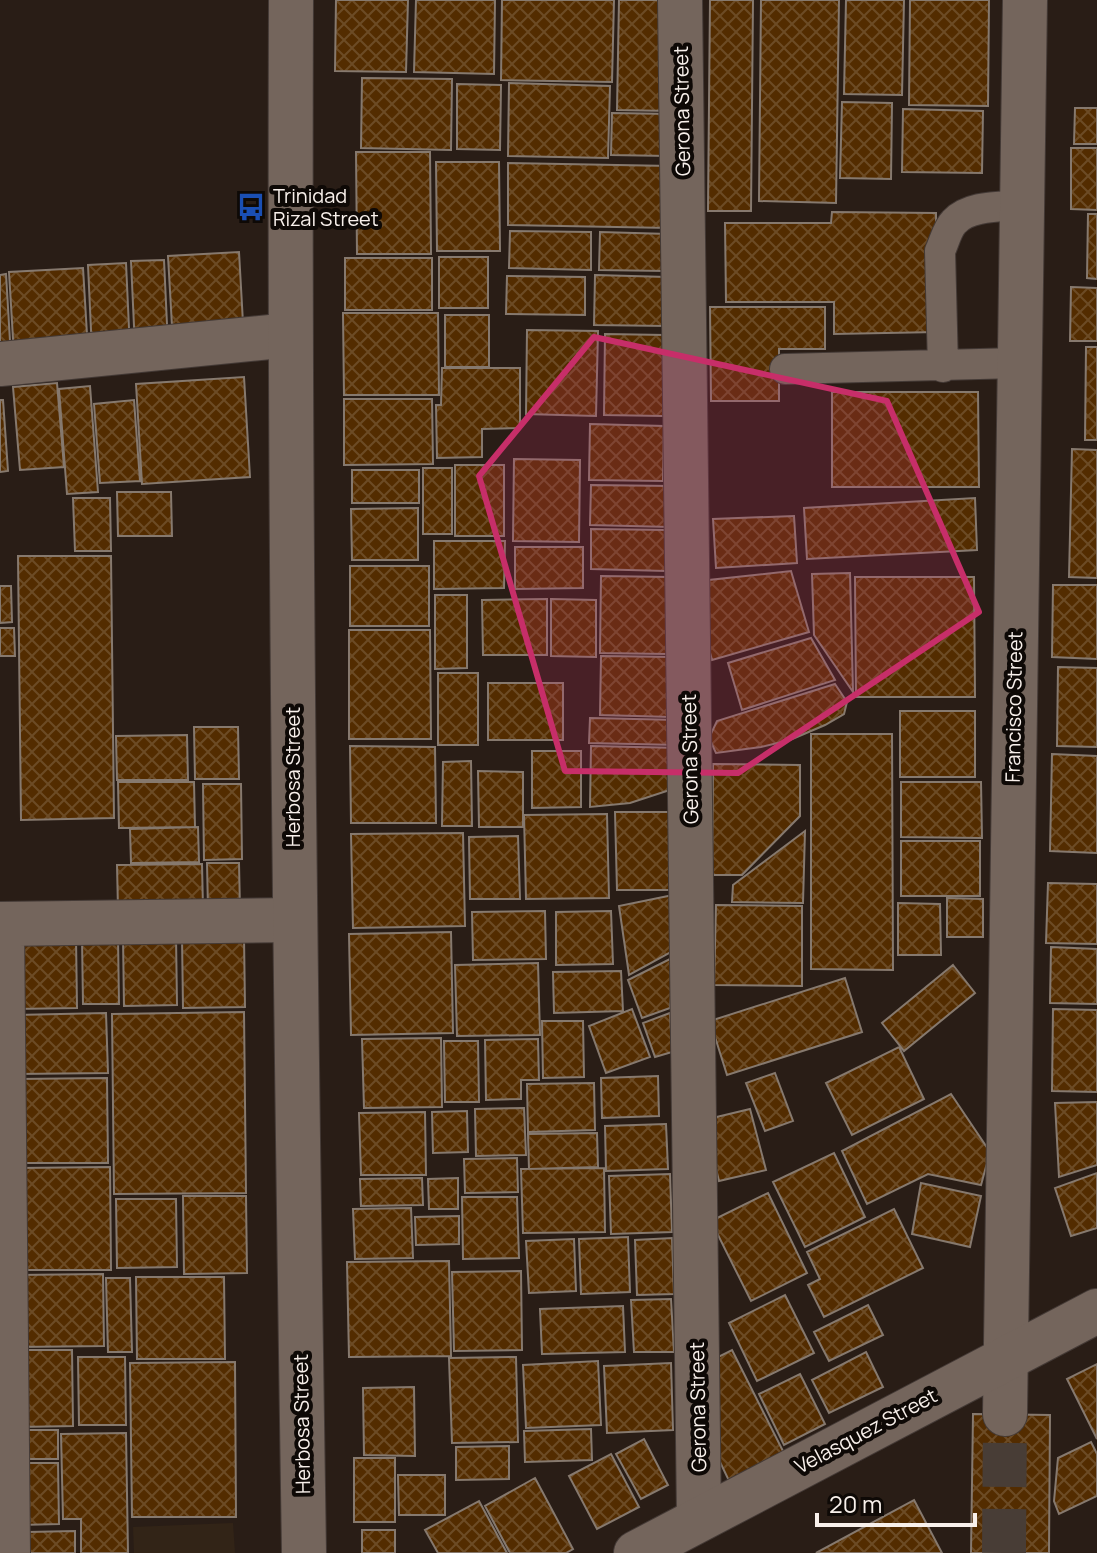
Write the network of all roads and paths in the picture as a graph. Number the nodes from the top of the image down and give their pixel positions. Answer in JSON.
{"nodes":[{"id":1,"x":291,"y":0,"type":"edge"},
{"id":2,"x":680,"y":0,"type":"edge"},
{"id":3,"x":1025,"y":0,"type":"edge"},
{"id":4,"x":1022,"y":205,"type":"junction"},
{"id":5,"x":290,"y":335,"type":"junction"},
{"id":6,"x":1020,"y":363,"type":"junction"},
{"id":7,"x":0,"y":364,"type":"edge"},
{"id":8,"x":943,"y":367,"type":"junction"},
{"id":9,"x":785,"y":369,"type":"dead end"},
{"id":10,"x":294,"y":920,"type":"junction"},
{"id":11,"x":1,"y":924,"type":"edge"},
{"id":12,"x":1097,"y":1311,"type":"edge"},
{"id":13,"x":1005,"y":1359,"type":"junction"},
{"id":14,"x":1005,"y":1414,"type":"tunnel mouth"},
{"id":15,"x":699,"y":1519,"type":"junction"},
{"id":16,"x":8,"y":1553,"type":"edge"},
{"id":17,"x":304,"y":1553,"type":"edge"},
{"id":18,"x":636,"y":1553,"type":"edge"}],
"edges":[{"from":1,"to":5,"type":"street","name":"Herbosa Street"},
{"from":2,"to":15,"type":"street","name":"Gerona Street"},
{"from":3,"to":4,"type":"street","name":"Francisco Street"},
{"from":4,"to":6,"type":"street","name":"Francisco Street"},
{"from":4,"to":8,"type":"lane"},
{"from":5,"to":7,"type":"street"},
{"from":5,"to":10,"type":"street","name":"Herbosa Street"},
{"from":6,"to":8,"type":"lane"},
{"from":6,"to":13,"type":"street","name":"Francisco Street"},
{"from":8,"to":9,"type":"lane"},
{"from":10,"to":11,"type":"street"},
{"from":10,"to":17,"type":"street","name":"Herbosa Street"},
{"from":11,"to":16,"type":"street"},
{"from":12,"to":13,"type":"street","name":"Velasquez Street"},
{"from":13,"to":14,"type":"street","name":"Francisco Street"},
{"from":13,"to":15,"type":"street","name":"Velasquez Street"},
{"from":15,"to":18,"type":"street","name":"Velasquez Street"}]}
